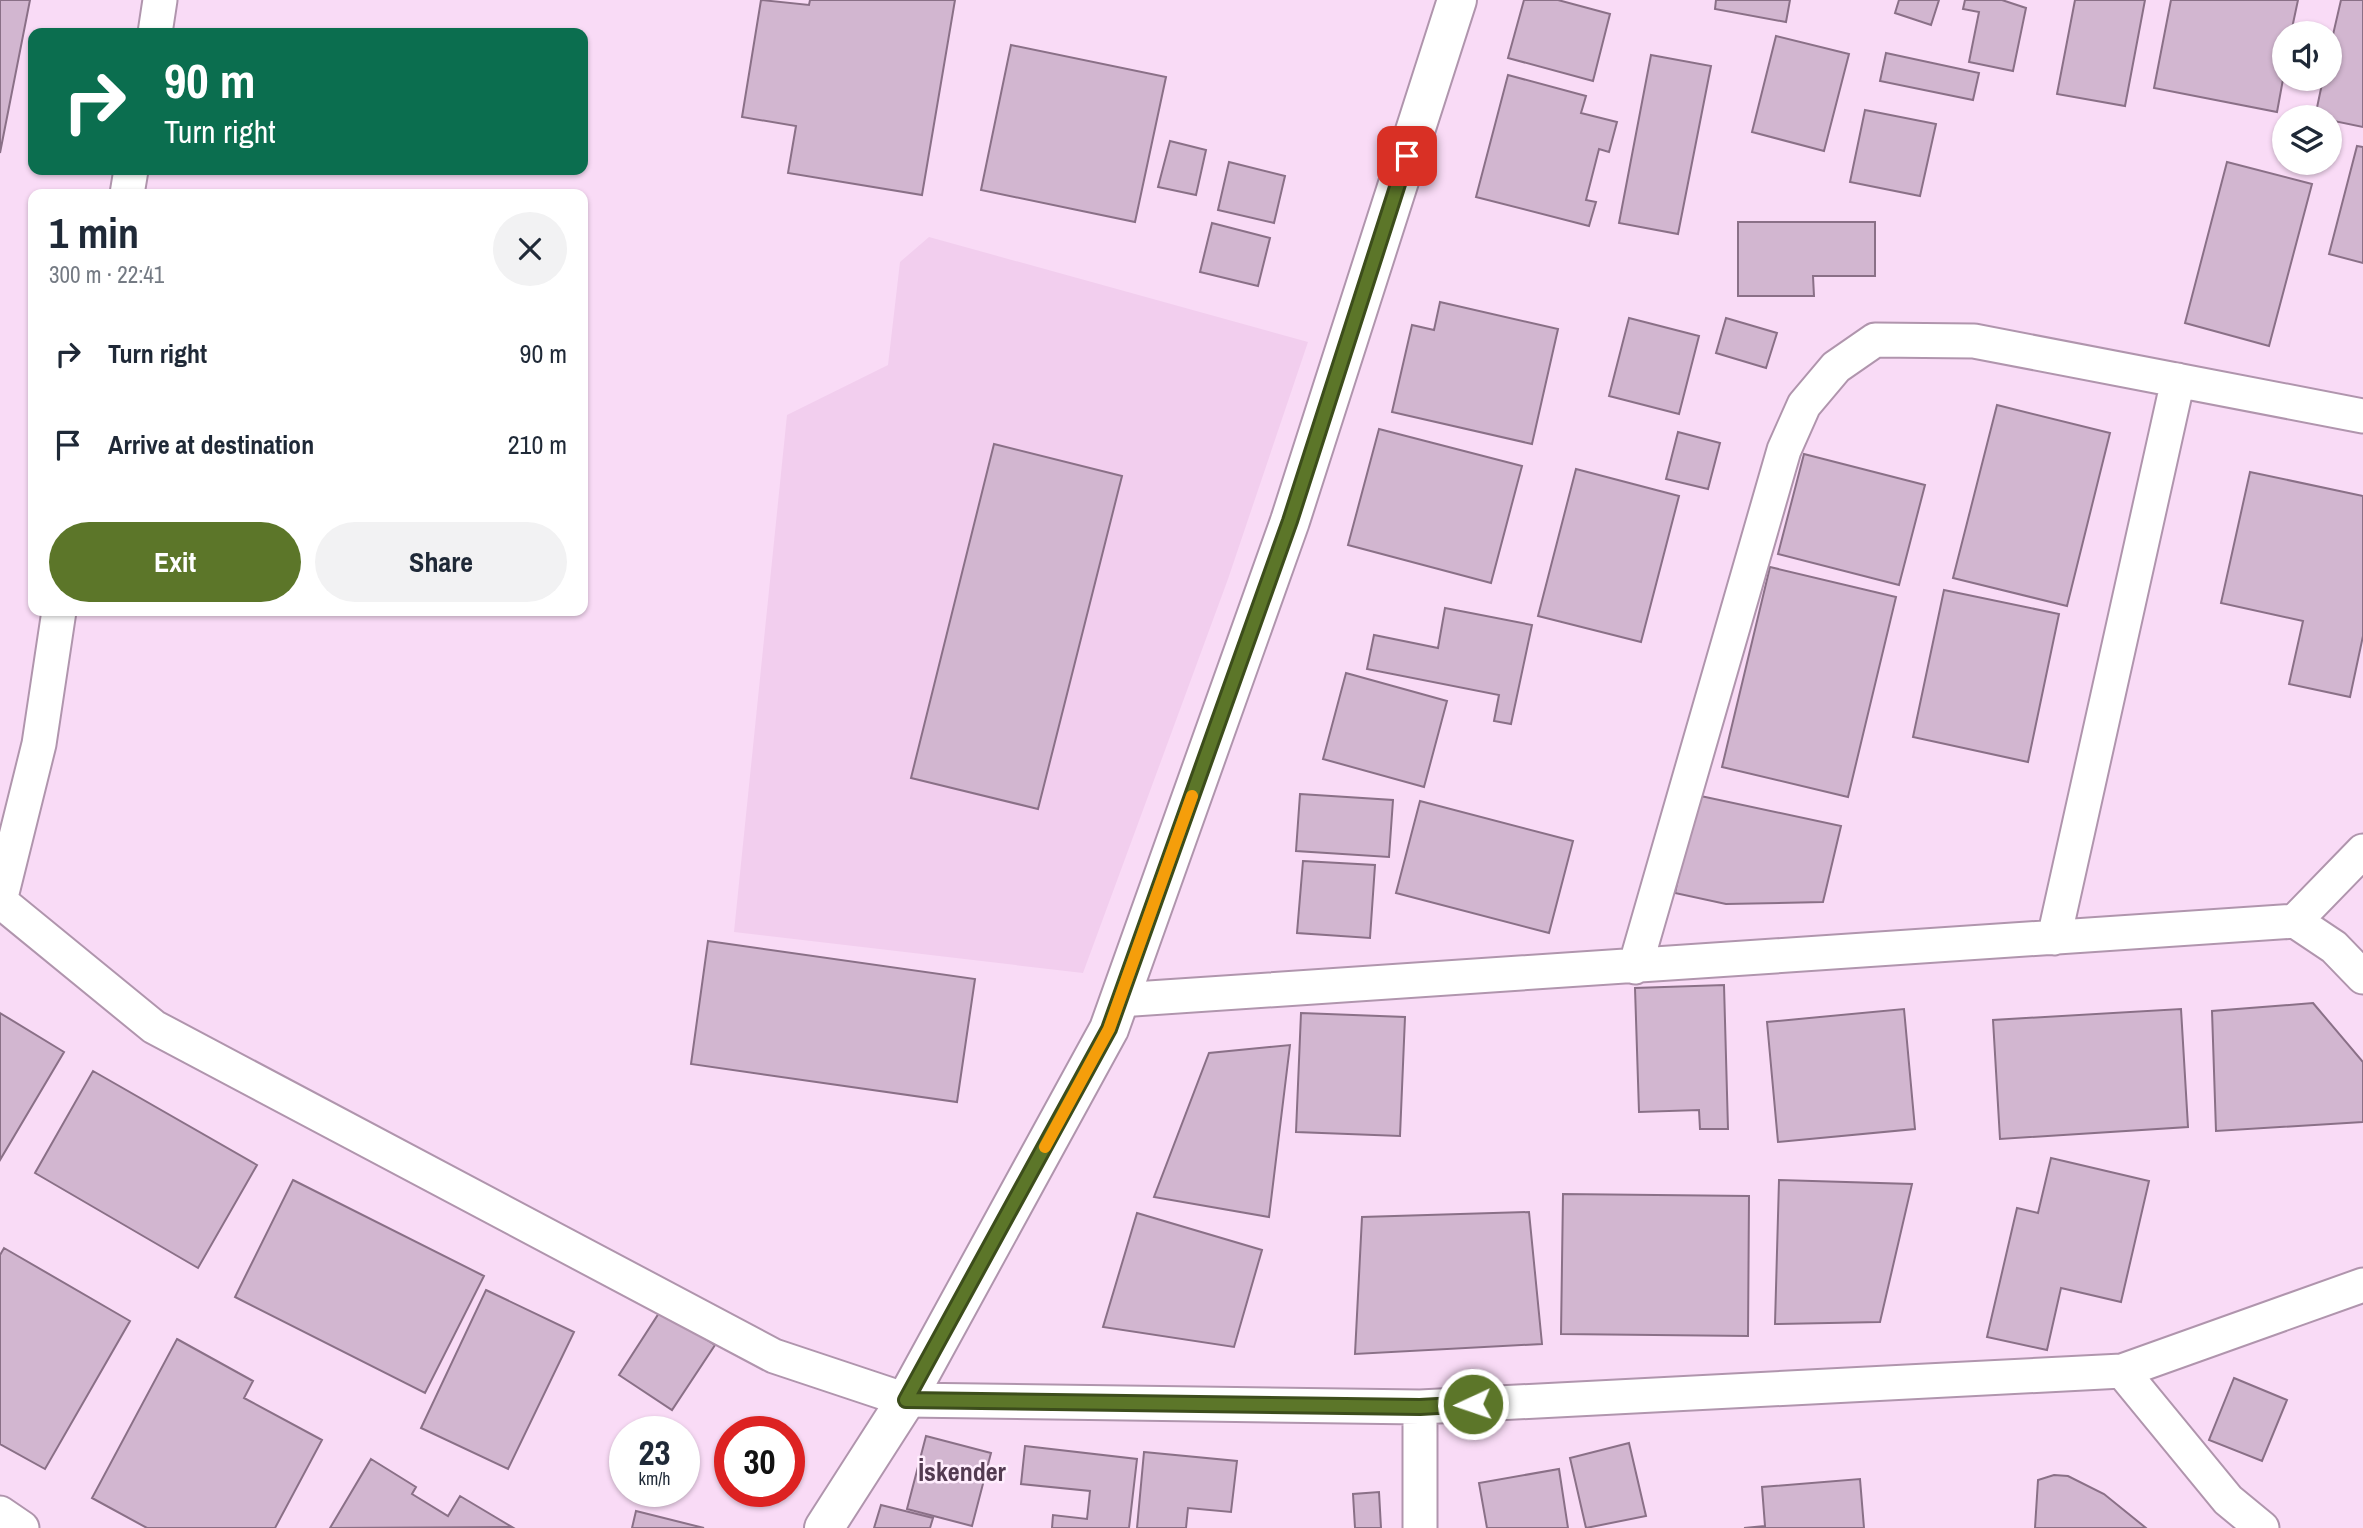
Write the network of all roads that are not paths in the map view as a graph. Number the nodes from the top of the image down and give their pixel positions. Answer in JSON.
{"nodes":[{"id":1,"x":160,"y":0,"type":"edge"},
{"id":2,"x":1457,"y":0,"type":"edge"},
{"id":3,"x":156,"y":28,"type":"edge"},
{"id":4,"x":2178,"y":380,"type":"junction"},
{"id":5,"x":2363,"y":416,"type":"edge"},
{"id":6,"x":59,"y":616,"type":"edge"},
{"id":7,"x":2363,"y":851,"type":"edge"},
{"id":8,"x":0,"y":901,"type":"edge"},
{"id":9,"x":2295,"y":921,"type":"junction"},
{"id":10,"x":2054,"y":938,"type":"junction"},
{"id":11,"x":1635,"y":967,"type":"junction"},
{"id":12,"x":2363,"y":977,"type":"edge"},
{"id":13,"x":1119,"y":1000,"type":"junction"},
{"id":14,"x":2363,"y":1285,"type":"edge"},
{"id":15,"x":2122,"y":1371,"type":"junction"},
{"id":16,"x":906,"y":1400,"type":"junction"},
{"id":17,"x":1420,"y":1407,"type":"junction"},
{"id":18,"x":0,"y":1513,"type":"edge"},
{"id":19,"x":22,"y":1528,"type":"edge"},
{"id":20,"x":824,"y":1528,"type":"edge"},
{"id":21,"x":1420,"y":1528,"type":"edge"},
{"id":22,"x":2262,"y":1528,"type":"edge"}],
"edges":[{"from":1,"to":3,"type":"street"},
{"from":2,"to":13,"type":"main road"},
{"from":4,"to":5,"type":"street"},
{"from":4,"to":10,"type":"street"},
{"from":4,"to":11,"type":"street"},
{"from":6,"to":8,"type":"street"},
{"from":7,"to":9,"type":"street"},
{"from":8,"to":16,"type":"street"},
{"from":9,"to":10,"type":"street"},
{"from":9,"to":12,"type":"street"},
{"from":10,"to":11,"type":"street"},
{"from":11,"to":13,"type":"street"},
{"from":13,"to":16,"type":"main road"},
{"from":14,"to":15,"type":"street"},
{"from":15,"to":17,"type":"street"},
{"from":15,"to":22,"type":"street"},
{"from":16,"to":17,"type":"street"},
{"from":16,"to":20,"type":"main road"},
{"from":17,"to":21,"type":"street"},
{"from":18,"to":19,"type":"street"}]}
